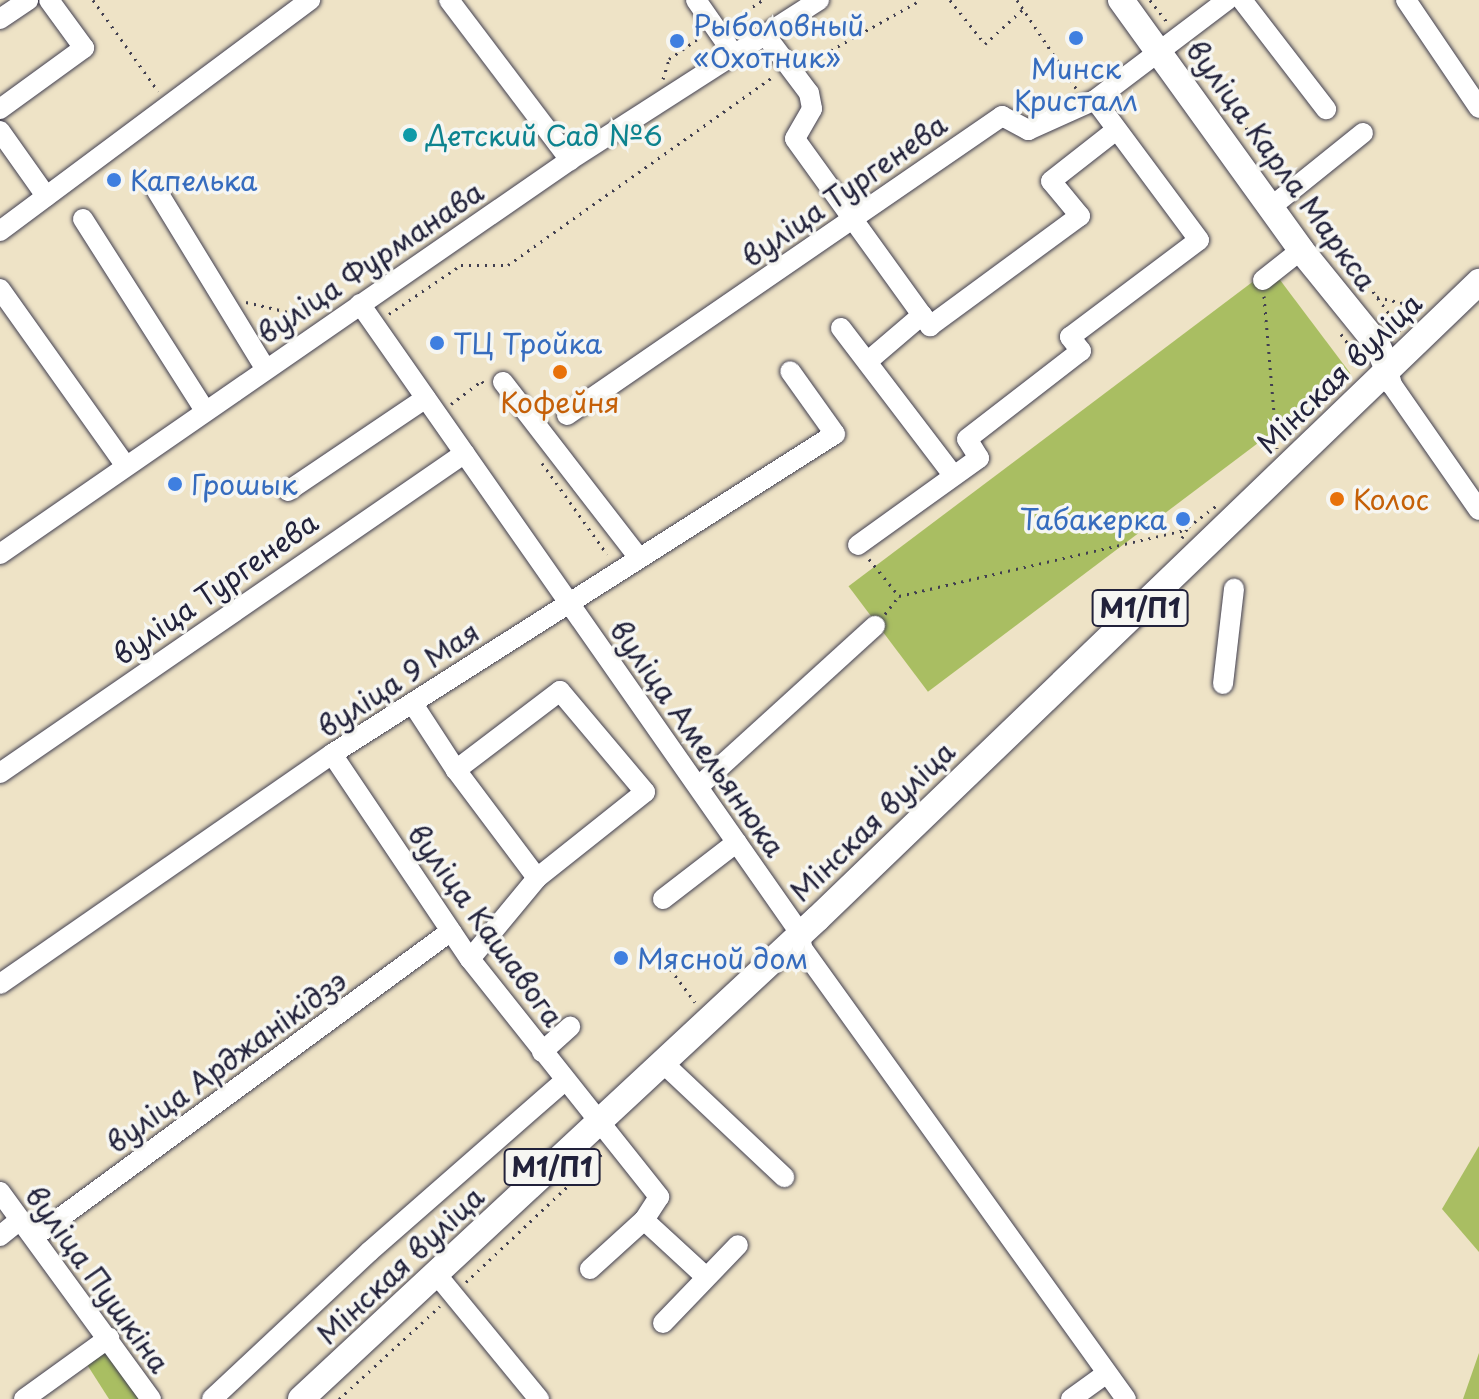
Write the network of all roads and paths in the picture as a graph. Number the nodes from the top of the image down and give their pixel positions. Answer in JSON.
{"nodes":[{"id":1,"x":28,"y":0,"type":"edge"},
{"id":2,"x":49,"y":0,"type":"edge"},
{"id":3,"x":93,"y":0,"type":"edge"},
{"id":4,"x":310,"y":0,"type":"edge"},
{"id":5,"x":449,"y":0,"type":"edge"},
{"id":6,"x":696,"y":0,"type":"edge"},
{"id":7,"x":819,"y":0,"type":"edge"},
{"id":8,"x":921,"y":0,"type":"edge"},
{"id":9,"x":950,"y":0,"type":"edge"},
{"id":10,"x":1017,"y":0,"type":"edge"},
{"id":11,"x":1121,"y":0,"type":"edge"},
{"id":12,"x":1150,"y":0,"type":"edge"},
{"id":13,"x":1227,"y":0,"type":"edge"},
{"id":14,"x":1242,"y":0,"type":"edge"},
{"id":15,"x":1406,"y":0,"type":"edge"},
{"id":16,"x":1023,"y":9,"type":"junction"},
{"id":17,"x":0,"y":19,"type":"edge"},
{"id":18,"x":766,"y":36,"type":"junction"},
{"id":19,"x":1168,"y":45,"type":"junction"},
{"id":20,"x":735,"y":56,"type":"junction"},
{"id":21,"x":789,"y":66,"type":"junction"},
{"id":22,"x":1088,"y":98,"type":"junction"},
{"id":23,"x":167,"y":104,"type":"junction"},
{"id":24,"x":1479,"y":108,"type":"edge"},
{"id":25,"x":0,"y":109,"type":"edge"},
{"id":26,"x":1326,"y":109,"type":"dead end"},
{"id":27,"x":1116,"y":130,"type":"junction"},
{"id":28,"x":0,"y":131,"type":"edge"},
{"id":29,"x":1363,"y":133,"type":"dead end"},
{"id":30,"x":570,"y":160,"type":"junction"},
{"id":31,"x":1295,"y":188,"type":"junction"},
{"id":32,"x":157,"y":191,"type":"dead end"},
{"id":33,"x":46,"y":196,"type":"junction"},
{"id":34,"x":1271,"y":207,"type":"junction"},
{"id":35,"x":83,"y":219,"type":"dead end"},
{"id":36,"x":853,"y":219,"type":"junction"},
{"id":37,"x":0,"y":231,"type":"edge"},
{"id":38,"x":1301,"y":250,"type":"junction"},
{"id":39,"x":1263,"y":280,"type":"joint"},
{"id":40,"x":1479,"y":282,"type":"edge"},
{"id":41,"x":0,"y":289,"type":"edge"},
{"id":42,"x":1376,"y":297,"type":"junction"},
{"id":43,"x":360,"y":304,"type":"junction"},
{"id":44,"x":1431,"y":310,"type":"dead end"},
{"id":45,"x":922,"y":315,"type":"junction"},
{"id":46,"x":374,"y":324,"type":"junction"},
{"id":47,"x":841,"y":328,"type":"dead end"},
{"id":48,"x":1410,"y":330,"type":"dead end"},
{"id":49,"x":867,"y":362,"type":"junction"},
{"id":50,"x":265,"y":368,"type":"junction"},
{"id":51,"x":1388,"y":370,"type":"junction"},
{"id":52,"x":790,"y":371,"type":"dead end"},
{"id":53,"x":497,"y":388,"type":"joint"},
{"id":54,"x":433,"y":405,"type":"junction"},
{"id":55,"x":204,"y":409,"type":"junction"},
{"id":56,"x":567,"y":415,"type":"dead end"},
{"id":57,"x":465,"y":453,"type":"junction"},
{"id":58,"x":536,"y":455,"type":"dead end"},
{"id":59,"x":1278,"y":456,"type":"dead end"},
{"id":60,"x":125,"y":465,"type":"junction"},
{"id":61,"x":953,"y":475,"type":"junction"},
{"id":62,"x":288,"y":491,"type":"dead end"},
{"id":63,"x":1479,"y":510,"type":"edge"},
{"id":64,"x":1185,"y":530,"type":"dead end"},
{"id":65,"x":858,"y":545,"type":"joint"},
{"id":66,"x":0,"y":554,"type":"edge"},
{"id":67,"x":607,"y":554,"type":"dead end"},
{"id":68,"x":639,"y":558,"type":"junction"},
{"id":69,"x":1234,"y":589,"type":"dead end"},
{"id":70,"x":569,"y":602,"type":"junction"},
{"id":71,"x":875,"y":626,"type":"dead end"},
{"id":72,"x":1223,"y":684,"type":"dead end"},
{"id":73,"x":413,"y":704,"type":"junction"},
{"id":74,"x":332,"y":754,"type":"junction"},
{"id":75,"x":456,"y":770,"type":"junction"},
{"id":76,"x":0,"y":773,"type":"edge"},
{"id":77,"x":699,"y":786,"type":"junction"},
{"id":78,"x":737,"y":842,"type":"junction"},
{"id":79,"x":537,"y":878,"type":"junction"},
{"id":80,"x":663,"y":899,"type":"dead end"},
{"id":81,"x":451,"y":931,"type":"junction"},
{"id":82,"x":800,"y":933,"type":"junction"},
{"id":83,"x":656,"y":950,"type":"dead end"},
{"id":84,"x":470,"y":959,"type":"junction"},
{"id":85,"x":0,"y":984,"type":"edge"},
{"id":86,"x":695,"y":1002,"type":"dead end"},
{"id":87,"x":570,"y":1027,"type":"dead end"},
{"id":88,"x":542,"y":1052,"type":"junction"},
{"id":89,"x":662,"y":1062,"type":"junction"},
{"id":90,"x":564,"y":1081,"type":"junction"},
{"id":91,"x":597,"y":1125,"type":"junction"},
{"id":92,"x":784,"y":1177,"type":"dead end"},
{"id":93,"x":0,"y":1192,"type":"edge"},
{"id":94,"x":20,"y":1220,"type":"junction"},
{"id":95,"x":644,"y":1220,"type":"junction"},
{"id":96,"x":0,"y":1236,"type":"edge"},
{"id":97,"x":34,"y":1237,"type":"junction"},
{"id":98,"x":738,"y":1245,"type":"dead end"},
{"id":99,"x":590,"y":1269,"type":"dead end"},
{"id":100,"x":437,"y":1275,"type":"junction"},
{"id":101,"x":706,"y":1277,"type":"junction"},
{"id":102,"x":663,"y":1323,"type":"dead end"},
{"id":103,"x":109,"y":1338,"type":"junction"},
{"id":104,"x":1107,"y":1373,"type":"junction"},
{"id":105,"x":24,"y":1399,"type":"edge"},
{"id":106,"x":151,"y":1399,"type":"edge"},
{"id":107,"x":212,"y":1399,"type":"edge"},
{"id":108,"x":301,"y":1399,"type":"edge"},
{"id":109,"x":539,"y":1399,"type":"edge"},
{"id":110,"x":1071,"y":1399,"type":"edge"},
{"id":111,"x":1126,"y":1399,"type":"edge"}],
"edges":[{"from":1,"to":17,"type":"street"},
{"from":2,"to":25,"type":"street"},
{"from":3,"to":23,"type":"path"},
{"from":4,"to":23,"type":"street"},
{"from":5,"to":30,"type":"street"},
{"from":6,"to":20,"type":"street"},
{"from":7,"to":18,"type":"street","name":"вуліца Фурманава"},
{"from":8,"to":21,"type":"path"},
{"from":9,"to":16,"type":"path"},
{"from":10,"to":16,"type":"path"},
{"from":11,"to":19,"type":"main road","name":"вуліца Карла Маркса"},
{"from":12,"to":19,"type":"path"},
{"from":13,"to":19,"type":"street","name":"вуліца Тургенева"},
{"from":14,"to":26,"type":"street"},
{"from":15,"to":24,"type":"street"},
{"from":16,"to":22,"type":"path"},
{"from":18,"to":20,"type":"street","name":"вуліца Фурманава"},
{"from":18,"to":21,"type":"street"},
{"from":19,"to":22,"type":"street","name":"вуліца Тургенева"},
{"from":19,"to":31,"type":"path"},
{"from":19,"to":34,"type":"main road","name":"вуліца Карла Маркса"},
{"from":20,"to":30,"type":"street","name":"вуліца Фурманава"},
{"from":21,"to":36,"type":"street"},
{"from":21,"to":46,"type":"path"},
{"from":22,"to":27,"type":"street"},
{"from":22,"to":36,"type":"street","name":"вуліца Тургенева"},
{"from":23,"to":33,"type":"street"},
{"from":27,"to":45,"type":"street"},
{"from":27,"to":61,"type":"street"},
{"from":28,"to":33,"type":"street"},
{"from":29,"to":31,"type":"street"},
{"from":30,"to":43,"type":"street","name":"вуліца Фурманава"},
{"from":31,"to":34,"type":"street"},
{"from":31,"to":42,"type":"path"},
{"from":32,"to":50,"type":"street"},
{"from":33,"to":37,"type":"street"},
{"from":34,"to":38,"type":"main road","name":"вуліца Карла Маркса"},
{"from":35,"to":55,"type":"street"},
{"from":36,"to":45,"type":"street"},
{"from":36,"to":56,"type":"street","name":"вуліца Тургенева"},
{"from":38,"to":39,"type":"street"},
{"from":38,"to":51,"type":"main road","name":"вуліца Карла Маркса"},
{"from":39,"to":59,"type":"path"},
{"from":40,"to":51,"type":"main road","name":"Мінская вуліца","number":"М1/П1"},
{"from":41,"to":60,"type":"street"},
{"from":42,"to":44,"type":"path"},
{"from":42,"to":48,"type":"path"},
{"from":43,"to":46,"type":"street","name":"вуліца Амельянюка"},
{"from":43,"to":50,"type":"street","name":"вуліца Фурманава"},
{"from":45,"to":49,"type":"street"},
{"from":46,"to":54,"type":"street","name":"вуліца Амельянюка"},
{"from":47,"to":49,"type":"street"},
{"from":49,"to":61,"type":"street"},
{"from":50,"to":55,"type":"street","name":"вуліца Фурманава"},
{"from":51,"to":63,"type":"street"},
{"from":51,"to":82,"type":"main road","name":"Мінская вуліца","number":"М1/П1"},
{"from":52,"to":68,"type":"street","name":"вуліца 9 Мая"},
{"from":53,"to":54,"type":"path"},
{"from":53,"to":68,"type":"street"},
{"from":54,"to":57,"type":"street","name":"вуліца Амельянюка"},
{"from":54,"to":62,"type":"street"},
{"from":55,"to":60,"type":"street","name":"вуліца Фурманава"},
{"from":57,"to":70,"type":"street","name":"вуліца Амельянюка"},
{"from":57,"to":76,"type":"street","name":"вуліца Тургенева"},
{"from":58,"to":67,"type":"path"},
{"from":60,"to":66,"type":"street","name":"вуліца Фурманава"},
{"from":61,"to":65,"type":"street"},
{"from":64,"to":65,"type":"path"},
{"from":68,"to":70,"type":"street","name":"вуліца 9 Мая"},
{"from":69,"to":72,"type":"street"},
{"from":70,"to":73,"type":"street","name":"вуліца 9 Мая"},
{"from":70,"to":77,"type":"street","name":"вуліца Амельянюка"},
{"from":71,"to":77,"type":"street"},
{"from":73,"to":74,"type":"street","name":"вуліца 9 Мая"},
{"from":73,"to":75,"type":"street"},
{"from":74,"to":81,"type":"street","name":"вуліца Кашавога"},
{"from":74,"to":85,"type":"street","name":"вуліца 9 Мая"},
{"from":75,"to":79,"type":"street"},
{"from":75,"to":79,"type":"street"},
{"from":77,"to":78,"type":"street","name":"вуліца Амельянюка"},
{"from":78,"to":80,"type":"street"},
{"from":78,"to":82,"type":"street","name":"вуліца Амельянюка"},
{"from":79,"to":84,"type":"street"},
{"from":81,"to":84,"type":"street","name":"вуліца Кашавога"},
{"from":81,"to":97,"type":"street","name":"вуліца Арджанікідзэ"},
{"from":82,"to":89,"type":"main road","name":"Мінская вуліца","number":"М1/П1"},
{"from":82,"to":104,"type":"street","name":"вуліца Амельянюка"},
{"from":83,"to":86,"type":"path"},
{"from":84,"to":88,"type":"street","name":"вуліца Кашавога"},
{"from":87,"to":88,"type":"street"},
{"from":88,"to":90,"type":"street","name":"вуліца Кашавога"},
{"from":89,"to":91,"type":"main road","name":"Мінская вуліца","number":"М1/П1"},
{"from":89,"to":92,"type":"street"},
{"from":90,"to":91,"type":"street","name":"вуліца Кашавога"},
{"from":90,"to":107,"type":"street"},
{"from":91,"to":95,"type":"street","name":"вуліца Кашавога"},
{"from":91,"to":100,"type":"main road","name":"Мінская вуліца","number":"М1/П1"},
{"from":93,"to":94,"type":"street","name":"вуліца Пушкіна"},
{"from":94,"to":96,"type":"street"},
{"from":94,"to":97,"type":"street","name":"вуліца Пушкіна"},
{"from":95,"to":99,"type":"street"},
{"from":95,"to":101,"type":"street"},
{"from":97,"to":103,"type":"street","name":"вуліца Пушкіна"},
{"from":98,"to":101,"type":"street"},
{"from":100,"to":108,"type":"main road","name":"Мінская вуліца","number":"М1/П1"},
{"from":100,"to":109,"type":"street"},
{"from":101,"to":102,"type":"street"},
{"from":103,"to":105,"type":"street"},
{"from":103,"to":106,"type":"street","name":"вуліца Пушкіна"},
{"from":104,"to":110,"type":"street"},
{"from":104,"to":111,"type":"street","name":"вуліца Амельянюка"}]}
